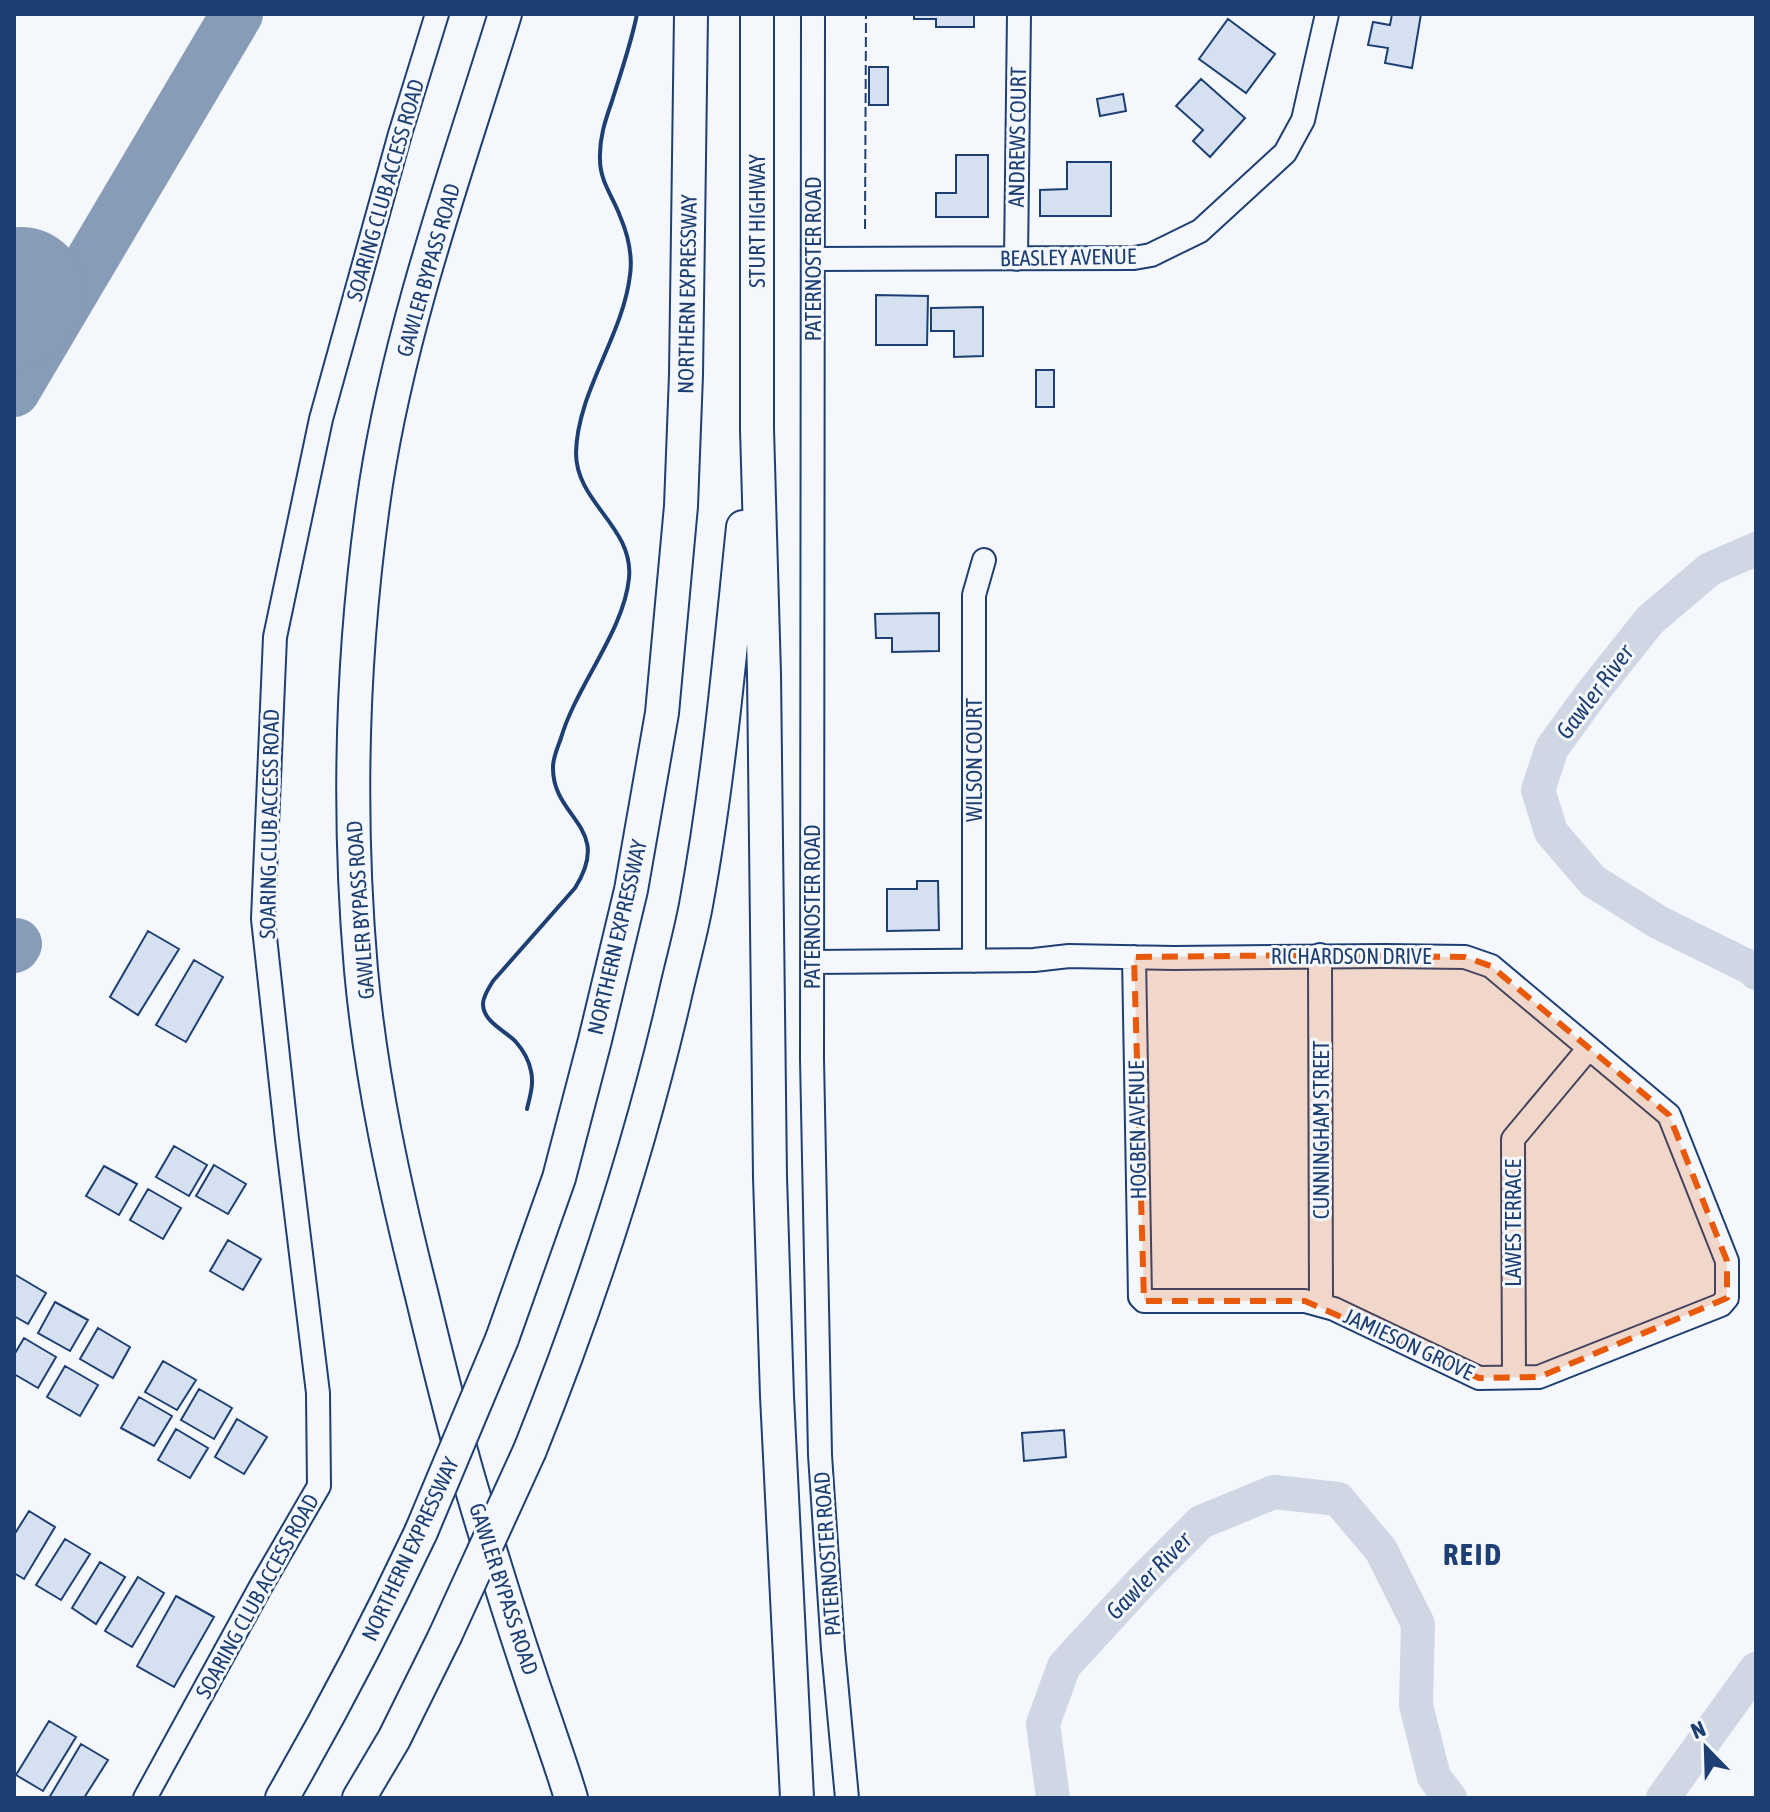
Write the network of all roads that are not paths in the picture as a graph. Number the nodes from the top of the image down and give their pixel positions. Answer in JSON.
{"nodes":[{"id":1,"x":437,"y":14,"type":"edge"},
{"id":2,"x":505,"y":14,"type":"edge"},
{"id":3,"x":691,"y":14,"type":"edge"},
{"id":4,"x":757,"y":14,"type":"edge"},
{"id":5,"x":813,"y":14,"type":"edge"},
{"id":6,"x":1019,"y":14,"type":"edge"},
{"id":7,"x":1327,"y":14,"type":"edge"},
{"id":8,"x":813,"y":259,"type":"junction"},
{"id":9,"x":1016,"y":259,"type":"junction"},
{"id":10,"x":757,"y":429,"type":"junction"},
{"id":11,"x":984,"y":560,"type":"dead end"},
{"id":12,"x":1320,"y":955,"type":"junction"},
{"id":13,"x":1134,"y":957,"type":"junction"},
{"id":14,"x":974,"y":961,"type":"junction"},
{"id":15,"x":812,"y":962,"type":"junction"},
{"id":16,"x":1589,"y":1048,"type":"junction"},
{"id":17,"x":1726,"y":1270,"type":"joint"},
{"id":18,"x":1144,"y":1301,"type":"joint"},
{"id":19,"x":1321,"y":1305,"type":"junction"},
{"id":20,"x":1514,"y":1377,"type":"junction"},
{"id":21,"x":548,"y":1730,"type":"junction"},
{"id":22,"x":145,"y":1798,"type":"edge"},
{"id":23,"x":282,"y":1798,"type":"edge"},
{"id":24,"x":359,"y":1798,"type":"edge"},
{"id":25,"x":553,"y":1798,"type":"edge"},
{"id":26,"x":571,"y":1798,"type":"edge"},
{"id":27,"x":797,"y":1798,"type":"edge"},
{"id":28,"x":847,"y":1798,"type":"edge"}],
"edges":[{"from":1,"to":22,"type":"street","name":"SOARING CLUB ACCESS ROAD"},
{"from":2,"to":21,"type":"highway","name":"GAWLER BYPASS ROAD"},
{"from":3,"to":23,"type":"highway","name":"NORTHERN EXPRESSWAY","bridge":true},
{"from":4,"to":10,"type":"highway","name":"STURT HIGHWAY"},
{"from":5,"to":8,"type":"street","name":"PATERNOSTER ROAD"},
{"from":6,"to":9,"type":"street","name":"ANDREWS COURT"},
{"from":7,"to":9,"type":"street","name":"BEASLEY AVENUE"},
{"from":8,"to":9,"type":"street","name":"BEASLEY AVENUE"},
{"from":8,"to":15,"type":"street","name":"PATERNOSTER ROAD"},
{"from":10,"to":24,"type":"highway","bridge":true},
{"from":10,"to":27,"type":"highway"},
{"from":11,"to":14,"type":"street","name":"WILSON COURT"},
{"from":12,"to":13,"type":"street","name":"RICHARDSON DRIVE"},
{"from":12,"to":16,"type":"street","name":"RICHARDSON DRIVE"},
{"from":12,"to":19,"type":"street","name":"CUNNINGHAM STREET"},
{"from":13,"to":14,"type":"street","name":"RICHARDSON DRIVE"},
{"from":13,"to":18,"type":"street","name":"HOGBEN AVENUE"},
{"from":14,"to":15,"type":"street","name":"RICHARDSON DRIVE"},
{"from":15,"to":28,"type":"street","name":"PATERNOSTER ROAD"},
{"from":16,"to":17,"type":"street","name":"RICHARDSON DRIVE"},
{"from":16,"to":20,"type":"street","name":"LAWES TERRACE"},
{"from":17,"to":20,"type":"street","name":"JAMIESON GROVE"},
{"from":18,"to":19,"type":"street","name":"JAMIESON GROVE"},
{"from":19,"to":20,"type":"street","name":"JAMIESON GROVE"},
{"from":21,"to":25,"type":"highway"},
{"from":21,"to":26,"type":"highway","name":"GAWLER BYPASS ROAD"}]}
